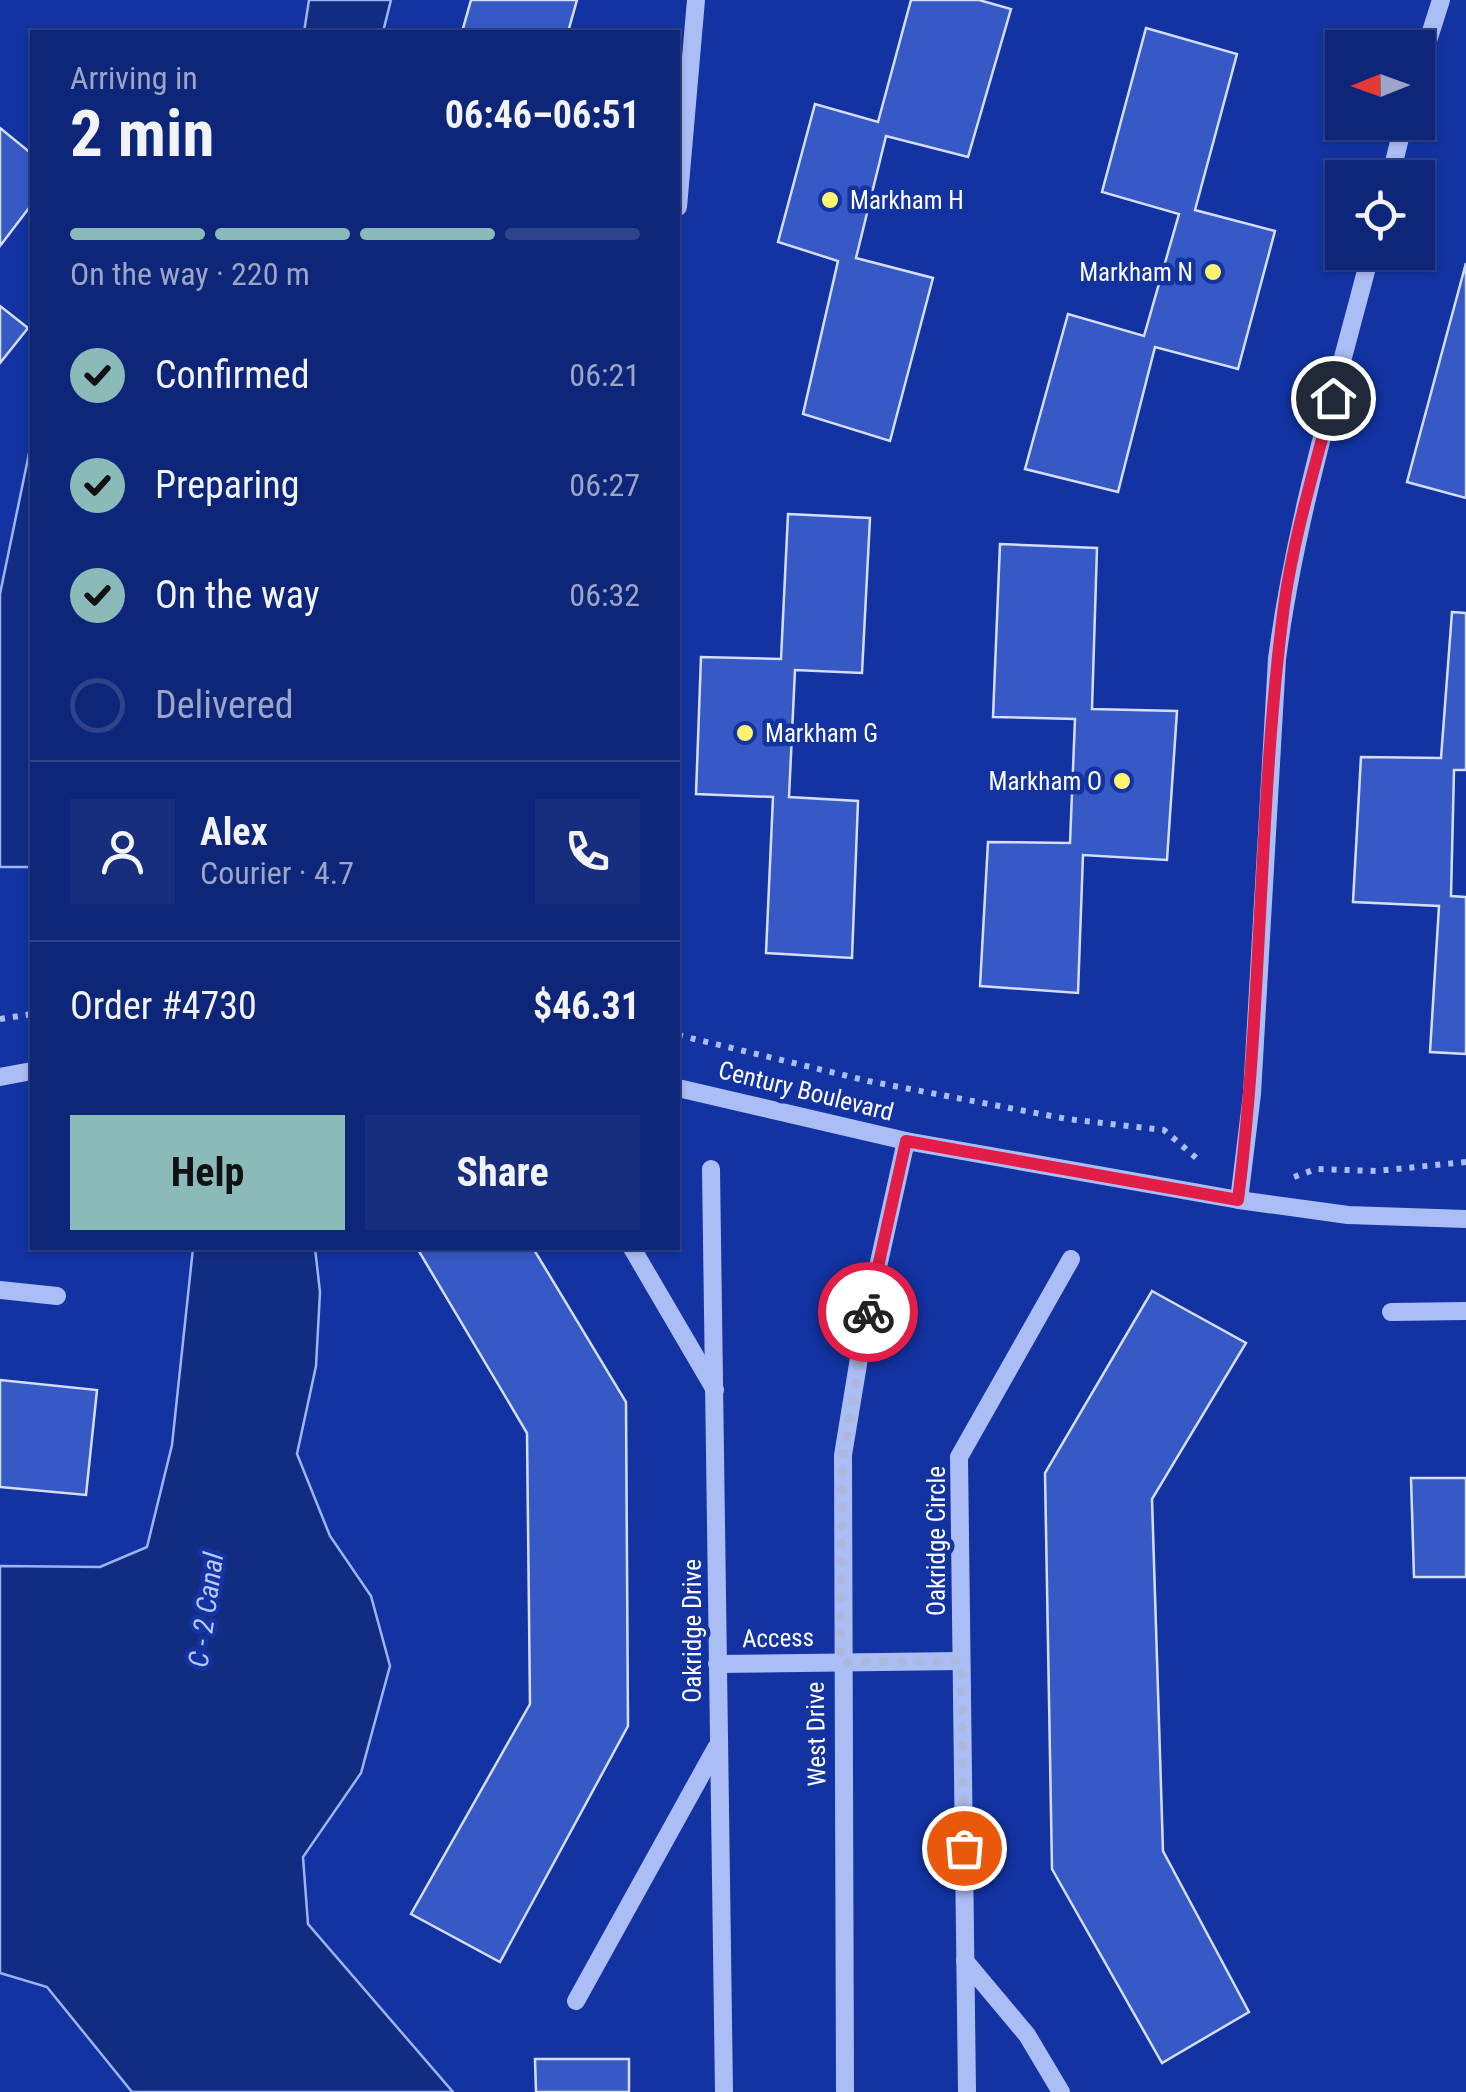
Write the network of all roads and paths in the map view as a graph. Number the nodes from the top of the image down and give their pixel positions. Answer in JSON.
{"nodes":[{"id":1,"x":696,"y":0,"type":"edge"},
{"id":2,"x":1441,"y":0,"type":"edge"},
{"id":3,"x":1431,"y":30,"type":"edge"},
{"id":4,"x":680,"y":184,"type":"edge"},
{"id":5,"x":1365,"y":270,"type":"edge"},
{"id":6,"x":30,"y":1014,"type":"edge"},
{"id":7,"x":0,"y":1019,"type":"edge"},
{"id":8,"x":680,"y":1035,"type":"edge"},
{"id":9,"x":30,"y":1071,"type":"edge"},
{"id":10,"x":0,"y":1077,"type":"edge"},
{"id":11,"x":680,"y":1088,"type":"edge"},
{"id":12,"x":906,"y":1141,"type":"junction"},
{"id":13,"x":1197,"y":1160,"type":"dead end"},
{"id":14,"x":1466,"y":1162,"type":"edge"},
{"id":15,"x":710,"y":1170,"type":"dead end"},
{"id":16,"x":1288,"y":1180,"type":"dead end"},
{"id":17,"x":1238,"y":1200,"type":"junction"},
{"id":18,"x":1461,"y":1220,"type":"edge"},
{"id":19,"x":633,"y":1250,"type":"edge"},
{"id":20,"x":1070,"y":1259,"type":"dead end"},
{"id":21,"x":0,"y":1290,"type":"edge"},
{"id":22,"x":57,"y":1296,"type":"dead end"},
{"id":23,"x":1466,"y":1310,"type":"edge"},
{"id":24,"x":1391,"y":1312,"type":"dead end"},
{"id":25,"x":716,"y":1391,"type":"junction"},
{"id":26,"x":961,"y":1661,"type":"junction"},
{"id":27,"x":840,"y":1662,"type":"junction"},
{"id":28,"x":716,"y":1664,"type":"junction"},
{"id":29,"x":718,"y":1744,"type":"junction"},
{"id":30,"x":965,"y":1960,"type":"junction"},
{"id":31,"x":576,"y":2001,"type":"dead end"},
{"id":32,"x":724,"y":2092,"type":"edge"},
{"id":33,"x":845,"y":2092,"type":"edge"},
{"id":34,"x":967,"y":2092,"type":"edge"},
{"id":35,"x":1061,"y":2092,"type":"edge"}],
"edges":[{"from":1,"to":4,"type":"street"},
{"from":2,"to":3,"type":"street"},
{"from":5,"to":17,"type":"street"},
{"from":6,"to":7,"type":"path"},
{"from":8,"to":13,"type":"path"},
{"from":9,"to":10,"type":"street"},
{"from":11,"to":12,"type":"street","name":"Century Boulevard"},
{"from":12,"to":17,"type":"street","name":"Century Boulevard"},
{"from":12,"to":27,"type":"street","name":"West Drive"},
{"from":14,"to":16,"type":"path"},
{"from":15,"to":25,"type":"street","name":"Oakridge Drive"},
{"from":17,"to":18,"type":"street","name":"Century Boulevard"},
{"from":19,"to":25,"type":"street"},
{"from":20,"to":26,"type":"street","name":"Oakridge Circle"},
{"from":21,"to":22,"type":"street"},
{"from":23,"to":24,"type":"street"},
{"from":25,"to":28,"type":"street","name":"Oakridge Drive"},
{"from":26,"to":27,"type":"street","name":"Access"},
{"from":26,"to":30,"type":"street","name":"Oakridge Circle"},
{"from":27,"to":28,"type":"street","name":"Access"},
{"from":27,"to":33,"type":"street","name":"West Drive"},
{"from":28,"to":29,"type":"street","name":"Oakridge Drive"},
{"from":29,"to":31,"type":"street"},
{"from":29,"to":32,"type":"street","name":"Oakridge Drive"},
{"from":30,"to":34,"type":"street","name":"Oakridge Circle"},
{"from":30,"to":35,"type":"street"}]}
